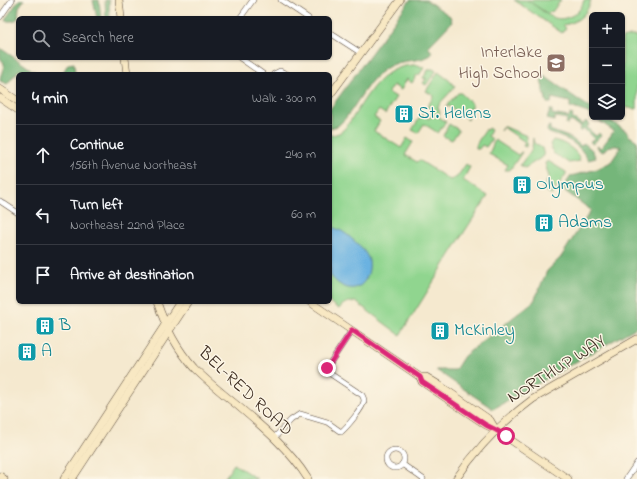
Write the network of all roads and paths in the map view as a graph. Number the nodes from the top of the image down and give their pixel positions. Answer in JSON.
{"nodes":[{"id":1,"x":12,"y":0,"type":"edge"},
{"id":2,"x":119,"y":0,"type":"edge"},
{"id":3,"x":253,"y":0,"type":"edge"},
{"id":4,"x":281,"y":0,"type":"edge"},
{"id":5,"x":400,"y":0,"type":"edge"},
{"id":6,"x":121,"y":16,"type":"edge"},
{"id":7,"x":241,"y":16,"type":"edge"},
{"id":8,"x":305,"y":16,"type":"edge"},
{"id":9,"x":0,"y":17,"type":"edge"},
{"id":10,"x":332,"y":34,"type":"edge"},
{"id":11,"x":360,"y":53,"type":"junction"},
{"id":12,"x":126,"y":60,"type":"edge"},
{"id":13,"x":243,"y":60,"type":"edge"},
{"id":14,"x":127,"y":72,"type":"edge"},
{"id":15,"x":260,"y":72,"type":"edge"},
{"id":16,"x":0,"y":89,"type":"edge"},
{"id":17,"x":332,"y":92,"type":"edge"},
{"id":18,"x":0,"y":98,"type":"edge"},
{"id":19,"x":16,"y":100,"type":"edge"},
{"id":20,"x":16,"y":109,"type":"edge"},
{"id":21,"x":0,"y":201,"type":"edge"},
{"id":22,"x":16,"y":212,"type":"edge"},
{"id":23,"x":158,"y":304,"type":"edge"},
{"id":24,"x":179,"y":304,"type":"edge"},
{"id":25,"x":186,"y":304,"type":"edge"},
{"id":26,"x":313,"y":304,"type":"edge"},
{"id":27,"x":167,"y":328,"type":"junction"},
{"id":28,"x":352,"y":330,"type":"junction"},
{"id":29,"x":637,"y":339,"type":"edge"},
{"id":30,"x":107,"y":413,"type":"junction"},
{"id":31,"x":496,"y":430,"type":"junction"},
{"id":32,"x":102,"y":433,"type":"junction"},
{"id":33,"x":274,"y":438,"type":"junction"},
{"id":34,"x":87,"y":444,"type":"junction"},
{"id":35,"x":637,"y":463,"type":"edge"},
{"id":36,"x":402,"y":464,"type":"dead end"},
{"id":37,"x":80,"y":467,"type":"junction"},
{"id":38,"x":0,"y":476,"type":"edge"},
{"id":39,"x":4,"y":479,"type":"edge"},
{"id":40,"x":64,"y":479,"type":"edge"},
{"id":41,"x":72,"y":479,"type":"edge"},
{"id":42,"x":308,"y":479,"type":"edge"},
{"id":43,"x":423,"y":479,"type":"edge"},
{"id":44,"x":456,"y":479,"type":"edge"},
{"id":45,"x":568,"y":479,"type":"edge"},
{"id":46,"x":626,"y":479,"type":"edge"}],
"edges":[{"from":1,"to":9,"type":"street"},
{"from":2,"to":6,"type":"main road"},
{"from":3,"to":7,"type":"street"},
{"from":4,"to":8,"type":"street"},
{"from":5,"to":11,"type":"main road"},
{"from":10,"to":11,"type":"street"},
{"from":11,"to":17,"type":"main road"},
{"from":12,"to":14,"type":"main road"},
{"from":13,"to":15,"type":"street"},
{"from":16,"to":19,"type":"main road"},
{"from":18,"to":20,"type":"main road"},
{"from":21,"to":22,"type":"street"},
{"from":23,"to":27,"type":"main road","name":"BEL-RED ROAD"},
{"from":24,"to":27,"type":"main road"},
{"from":25,"to":27,"type":"main road"},
{"from":26,"to":28,"type":"main road"},
{"from":27,"to":30,"type":"main road"},
{"from":27,"to":32,"type":"main road"},
{"from":27,"to":33,"type":"main road","name":"BEL-RED ROAD"},
{"from":28,"to":31,"type":"main road"},
{"from":28,"to":33,"type":"street"},
{"from":29,"to":31,"type":"main road","name":"NORTHUP WAY"},
{"from":30,"to":32,"type":"main road"},
{"from":30,"to":34,"type":"main road"},
{"from":31,"to":44,"type":"main road","name":"NORTHUP WAY"},
{"from":31,"to":45,"type":"main road"},
{"from":32,"to":37,"type":"main road"},
{"from":33,"to":42,"type":"main road","name":"BEL-RED ROAD"},
{"from":34,"to":37,"type":"main road"},
{"from":34,"to":40,"type":"main road"},
{"from":35,"to":46,"type":"street"},
{"from":36,"to":43,"type":"street"},
{"from":37,"to":41,"type":"main road"},
{"from":38,"to":39,"type":"main road"}]}
